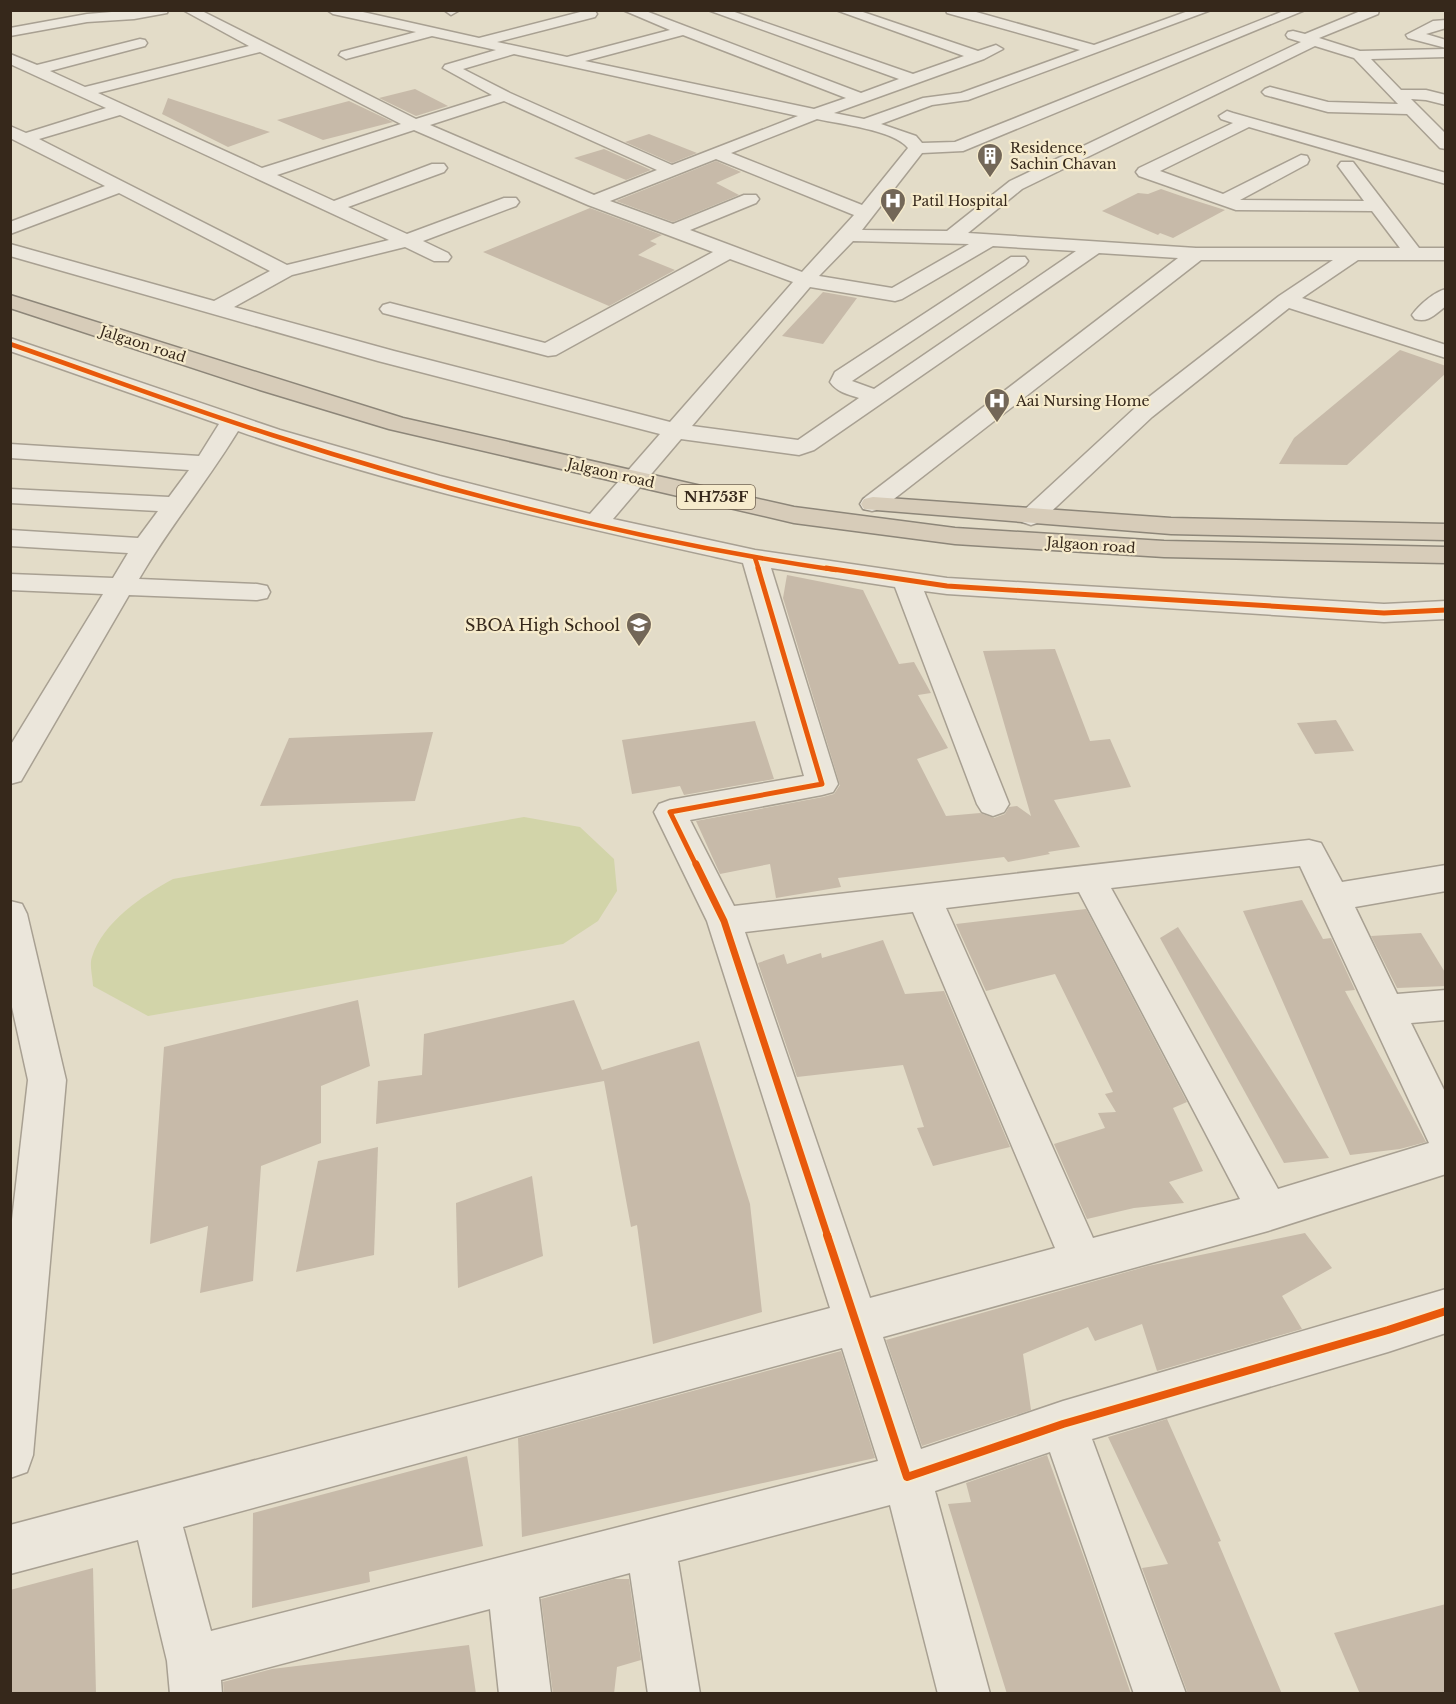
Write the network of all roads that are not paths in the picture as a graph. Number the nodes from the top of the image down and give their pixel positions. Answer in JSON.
{"nodes":[{"id":1,"x":162,"y":10,"type":"edge"},
{"id":2,"x":189,"y":10,"type":"edge"},
{"id":3,"x":333,"y":10,"type":"edge"},
{"id":4,"x":628,"y":10,"type":"edge"},
{"id":5,"x":714,"y":10,"type":"edge"},
{"id":6,"x":842,"y":10,"type":"edge"},
{"id":7,"x":952,"y":10,"type":"edge"},
{"id":8,"x":1299,"y":10,"type":"edge"},
{"id":9,"x":1008,"y":11,"type":"edge"},
{"id":10,"x":1200,"y":11,"type":"edge"},
{"id":11,"x":1372,"y":11,"type":"edge"},
{"id":12,"x":590,"y":14,"type":"dead end"},
{"id":13,"x":442,"y":18,"type":"edge"},
{"id":14,"x":983,"y":19,"type":"junction"},
{"id":15,"x":1446,"y":24,"type":"edge"},
{"id":16,"x":472,"y":25,"type":"dead end"},
{"id":17,"x":1258,"y":26,"type":"junction"},
{"id":18,"x":683,"y":31,"type":"junction"},
{"id":19,"x":10,"y":32,"type":"edge"},
{"id":20,"x":1088,"y":34,"type":"dead end"},
{"id":21,"x":1310,"y":40,"type":"junction"},
{"id":22,"x":1067,"y":42,"type":"junction"},
{"id":23,"x":140,"y":43,"type":"dead end"},
{"id":24,"x":478,"y":43,"type":"junction"},
{"id":25,"x":553,"y":44,"type":"dead end"},
{"id":26,"x":1446,"y":44,"type":"edge"},
{"id":27,"x":262,"y":47,"type":"junction"},
{"id":28,"x":996,"y":49,"type":"dead end"},
{"id":29,"x":1096,"y":50,"type":"junction"},
{"id":30,"x":517,"y":51,"type":"junction"},
{"id":31,"x":1446,"y":53,"type":"edge"},
{"id":32,"x":1396,"y":54,"type":"junction"},
{"id":33,"x":346,"y":55,"type":"dead end"},
{"id":34,"x":1359,"y":55,"type":"junction"},
{"id":35,"x":979,"y":56,"type":"junction"},
{"id":36,"x":10,"y":58,"type":"edge"},
{"id":37,"x":565,"y":62,"type":"junction"},
{"id":38,"x":1446,"y":67,"type":"edge"},
{"id":39,"x":36,"y":70,"type":"junction"},
{"id":40,"x":914,"y":79,"type":"junction"},
{"id":41,"x":82,"y":92,"type":"junction"},
{"id":42,"x":1270,"y":92,"type":"dead end"},
{"id":43,"x":1397,"y":94,"type":"junction"},
{"id":44,"x":505,"y":96,"type":"junction"},
{"id":45,"x":862,"y":99,"type":"junction"},
{"id":46,"x":1446,"y":100,"type":"edge"},
{"id":47,"x":1185,"y":104,"type":"junction"},
{"id":48,"x":121,"y":109,"type":"junction"},
{"id":49,"x":1412,"y":109,"type":"junction"},
{"id":50,"x":814,"y":115,"type":"junction"},
{"id":51,"x":1247,"y":122,"type":"junction"},
{"id":52,"x":413,"y":124,"type":"junction"},
{"id":53,"x":865,"y":124,"type":"junction"},
{"id":54,"x":18,"y":135,"type":"edge"},
{"id":55,"x":1446,"y":144,"type":"edge"},
{"id":56,"x":917,"y":148,"type":"junction"},
{"id":57,"x":716,"y":153,"type":"junction"},
{"id":58,"x":1301,"y":160,"type":"dead end"},
{"id":59,"x":1347,"y":166,"type":"dead end"},
{"id":60,"x":438,"y":168,"type":"dead end"},
{"id":61,"x":672,"y":171,"type":"junction"},
{"id":62,"x":261,"y":174,"type":"junction"},
{"id":63,"x":1446,"y":179,"type":"edge"},
{"id":64,"x":119,"y":187,"type":"junction"},
{"id":65,"x":750,"y":198,"type":"dead end"},
{"id":66,"x":594,"y":201,"type":"junction"},
{"id":67,"x":1224,"y":201,"type":"junction"},
{"id":68,"x":510,"y":202,"type":"dead end"},
{"id":69,"x":1375,"y":206,"type":"junction"},
{"id":70,"x":333,"y":207,"type":"junction"},
{"id":71,"x":10,"y":208,"type":"edge"},
{"id":72,"x":865,"y":213,"type":"junction"},
{"id":73,"x":31,"y":221,"type":"junction"},
{"id":74,"x":10,"y":229,"type":"edge"},
{"id":75,"x":672,"y":231,"type":"junction"},
{"id":76,"x":848,"y":235,"type":"junction"},
{"id":77,"x":951,"y":237,"type":"junction"},
{"id":78,"x":989,"y":240,"type":"junction"},
{"id":79,"x":407,"y":241,"type":"junction"},
{"id":80,"x":1095,"y":247,"type":"junction"},
{"id":81,"x":10,"y":250,"type":"edge"},
{"id":82,"x":728,"y":252,"type":"junction"},
{"id":83,"x":1196,"y":254,"type":"junction"},
{"id":84,"x":1354,"y":254,"type":"junction"},
{"id":85,"x":1414,"y":254,"type":"junction"},
{"id":86,"x":1446,"y":254,"type":"edge"},
{"id":87,"x":441,"y":257,"type":"dead end"},
{"id":88,"x":1018,"y":261,"type":"dead end"},
{"id":89,"x":285,"y":271,"type":"junction"},
{"id":90,"x":10,"y":280,"type":"edge"},
{"id":91,"x":805,"y":280,"type":"junction"},
{"id":92,"x":1446,"y":295,"type":"edge"},
{"id":93,"x":10,"y":300,"type":"edge"},
{"id":94,"x":1286,"y":300,"type":"junction"},
{"id":95,"x":217,"y":308,"type":"junction"},
{"id":96,"x":390,"y":309,"type":"dead end"},
{"id":97,"x":1422,"y":315,"type":"dead end"},
{"id":98,"x":16,"y":351,"type":"edge"},
{"id":99,"x":1446,"y":352,"type":"edge"},
{"id":100,"x":876,"y":397,"type":"junction"},
{"id":101,"x":397,"y":401,"type":"dead end"},
{"id":102,"x":431,"y":409,"type":"dead end"},
{"id":103,"x":232,"y":422,"type":"junction"},
{"id":104,"x":676,"y":431,"type":"junction"},
{"id":105,"x":10,"y":450,"type":"edge"},
{"id":106,"x":206,"y":464,"type":"junction"},
{"id":107,"x":642,"y":470,"type":"junction"},
{"id":108,"x":10,"y":496,"type":"edge"},
{"id":109,"x":872,"y":504,"type":"junction"},
{"id":110,"x":176,"y":505,"type":"junction"},
{"id":111,"x":1031,"y":517,"type":"junction"},
{"id":112,"x":596,"y":523,"type":"junction"},
{"id":113,"x":1446,"y":532,"type":"edge"},
{"id":114,"x":10,"y":538,"type":"edge"},
{"id":115,"x":145,"y":546,"type":"junction"},
{"id":116,"x":1446,"y":555,"type":"edge"},
{"id":117,"x":755,"y":558,"type":"junction"},
{"id":118,"x":906,"y":580,"type":"junction"},
{"id":119,"x":10,"y":582,"type":"edge"},
{"id":120,"x":120,"y":587,"type":"junction"},
{"id":121,"x":257,"y":592,"type":"dead end"},
{"id":122,"x":1446,"y":610,"type":"edge"},
{"id":123,"x":15,"y":756,"type":"edge"},
{"id":124,"x":993,"y":804,"type":"dead end"},
{"id":125,"x":1088,"y":878,"type":"junction"},
{"id":126,"x":1446,"y":878,"type":"edge"},
{"id":127,"x":1333,"y":897,"type":"junction"},
{"id":128,"x":924,"y":898,"type":"junction"},
{"id":129,"x":10,"y":914,"type":"edge"},
{"id":130,"x":724,"y":921,"type":"junction"},
{"id":131,"x":1446,"y":1005,"type":"edge"},
{"id":132,"x":1387,"y":1010,"type":"junction"},
{"id":133,"x":23,"y":1026,"type":"edge"},
{"id":134,"x":1446,"y":1136,"type":"edge"},
{"id":135,"x":1446,"y":1156,"type":"edge"},
{"id":136,"x":1268,"y":1211,"type":"junction"},
{"id":137,"x":1082,"y":1262,"type":"junction"},
{"id":138,"x":1446,"y":1311,"type":"edge"},
{"id":139,"x":857,"y":1323,"type":"junction"},
{"id":140,"x":1064,"y":1424,"type":"junction"},
{"id":141,"x":10,"y":1455,"type":"edge"},
{"id":142,"x":907,"y":1477,"type":"junction"},
{"id":143,"x":155,"y":1511,"type":"junction"},
{"id":144,"x":650,"y":1542,"type":"junction"},
{"id":145,"x":10,"y":1550,"type":"edge"},
{"id":146,"x":512,"y":1578,"type":"junction"},
{"id":147,"x":194,"y":1677,"type":"edge"},
{"id":148,"x":525,"y":1694,"type":"edge"},
{"id":149,"x":674,"y":1694,"type":"edge"},
{"id":150,"x":964,"y":1694,"type":"edge"},
{"id":151,"x":1160,"y":1694,"type":"edge"}],
"edges":[{"from":1,"to":19,"type":"street"},
{"from":2,"to":27,"type":"street"},
{"from":3,"to":13,"type":"street"},
{"from":4,"to":18,"type":"street"},
{"from":5,"to":40,"type":"street"},
{"from":6,"to":35,"type":"street"},
{"from":7,"to":14,"type":"street"},
{"from":8,"to":17,"type":"street"},
{"from":9,"to":14,"type":"street"},
{"from":10,"to":17,"type":"street"},
{"from":10,"to":29,"type":"street"},
{"from":11,"to":21,"type":"street"},
{"from":12,"to":24,"type":"street"},
{"from":13,"to":16,"type":"street"},
{"from":13,"to":24,"type":"street"},
{"from":13,"to":33,"type":"street"},
{"from":14,"to":22,"type":"street"},
{"from":15,"to":26,"type":"street"},
{"from":17,"to":21,"type":"street"},
{"from":17,"to":56,"type":"street"},
{"from":18,"to":37,"type":"street"},
{"from":18,"to":45,"type":"street"},
{"from":20,"to":22,"type":"street"},
{"from":21,"to":34,"type":"street"},
{"from":21,"to":47,"type":"street"},
{"from":22,"to":29,"type":"street"},
{"from":23,"to":39,"type":"street"},
{"from":24,"to":30,"type":"street"},
{"from":25,"to":30,"type":"street"},
{"from":27,"to":41,"type":"street"},
{"from":27,"to":52,"type":"street"},
{"from":28,"to":35,"type":"street"},
{"from":29,"to":53,"type":"street"},
{"from":30,"to":37,"type":"street"},
{"from":30,"to":44,"type":"street"},
{"from":31,"to":32,"type":"street"},
{"from":32,"to":34,"type":"street"},
{"from":32,"to":38,"type":"street"},
{"from":34,"to":43,"type":"street"},
{"from":35,"to":40,"type":"street"},
{"from":36,"to":39,"type":"street"},
{"from":37,"to":50,"type":"street"},
{"from":39,"to":41,"type":"street"},
{"from":40,"to":45,"type":"street"},
{"from":41,"to":48,"type":"street"},
{"from":42,"to":49,"type":"street"},
{"from":43,"to":46,"type":"street"},
{"from":43,"to":49,"type":"street"},
{"from":44,"to":52,"type":"street"},
{"from":44,"to":61,"type":"street"},
{"from":45,"to":50,"type":"street"},
{"from":47,"to":51,"type":"street"},
{"from":47,"to":77,"type":"street"},
{"from":48,"to":54,"type":"street"},
{"from":48,"to":62,"type":"street"},
{"from":49,"to":55,"type":"street"},
{"from":50,"to":53,"type":"street"},
{"from":50,"to":57,"type":"street"},
{"from":51,"to":63,"type":"street"},
{"from":51,"to":67,"type":"street"},
{"from":52,"to":62,"type":"street"},
{"from":52,"to":66,"type":"street"},
{"from":53,"to":56,"type":"street"},
{"from":54,"to":64,"type":"street"},
{"from":56,"to":72,"type":"street"},
{"from":57,"to":61,"type":"street"},
{"from":57,"to":72,"type":"street"},
{"from":58,"to":67,"type":"street"},
{"from":59,"to":69,"type":"street"},
{"from":60,"to":70,"type":"street"},
{"from":61,"to":66,"type":"street"},
{"from":62,"to":70,"type":"street"},
{"from":64,"to":73,"type":"street"},
{"from":64,"to":89,"type":"street"},
{"from":65,"to":75,"type":"street"},
{"from":66,"to":75,"type":"street"},
{"from":67,"to":69,"type":"street"},
{"from":68,"to":79,"type":"street"},
{"from":69,"to":85,"type":"street"},
{"from":70,"to":79,"type":"street"},
{"from":71,"to":73,"type":"street"},
{"from":72,"to":76,"type":"street"},
{"from":73,"to":74,"type":"street"},
{"from":75,"to":82,"type":"street"},
{"from":76,"to":77,"type":"street"},
{"from":76,"to":91,"type":"street"},
{"from":77,"to":78,"type":"street"},
{"from":78,"to":80,"type":"street"},
{"from":78,"to":91,"type":"street"},
{"from":79,"to":87,"type":"street"},
{"from":79,"to":89,"type":"street"},
{"from":80,"to":83,"type":"street"},
{"from":80,"to":100,"type":"street"},
{"from":81,"to":95,"type":"street"},
{"from":82,"to":91,"type":"street"},
{"from":82,"to":96,"type":"street"},
{"from":83,"to":84,"type":"street"},
{"from":83,"to":109,"type":"street"},
{"from":84,"to":85,"type":"street"},
{"from":84,"to":94,"type":"street"},
{"from":85,"to":86,"type":"street"},
{"from":88,"to":100,"type":"street"},
{"from":89,"to":95,"type":"street"},
{"from":90,"to":101,"type":"highway","name":"Jalgaon road"},
{"from":91,"to":104,"type":"street"},
{"from":92,"to":97,"type":"street"},
{"from":93,"to":107,"type":"highway","name":"Jalgaon road","number":"NH753F"},
{"from":94,"to":99,"type":"street"},
{"from":94,"to":111,"type":"street"},
{"from":95,"to":104,"type":"street"},
{"from":98,"to":103,"type":"street"},
{"from":100,"to":104,"type":"street"},
{"from":102,"to":107,"type":"highway","name":"Jalgaon road","number":"NH753F"},
{"from":103,"to":106,"type":"street"},
{"from":103,"to":112,"type":"street"},
{"from":104,"to":107,"type":"street"},
{"from":105,"to":106,"type":"street"},
{"from":106,"to":110,"type":"street"},
{"from":107,"to":109,"type":"highway","name":"Jalgaon road","number":"NH753F"},
{"from":107,"to":112,"type":"street"},
{"from":107,"to":116,"type":"highway","name":"Jalgaon road","number":"NH753F"},
{"from":108,"to":110,"type":"street"},
{"from":109,"to":111,"type":"highway","name":"Jalgaon road","number":"NH753F"},
{"from":110,"to":115,"type":"street"},
{"from":111,"to":113,"type":"highway","name":"Jalgaon road","number":"NH753F"},
{"from":112,"to":117,"type":"street"},
{"from":114,"to":115,"type":"street"},
{"from":115,"to":120,"type":"street"},
{"from":117,"to":118,"type":"street"},
{"from":117,"to":130,"type":"street"},
{"from":118,"to":122,"type":"street"},
{"from":118,"to":124,"type":"street"},
{"from":119,"to":120,"type":"street"},
{"from":120,"to":121,"type":"street"},
{"from":120,"to":123,"type":"street"},
{"from":125,"to":127,"type":"street"},
{"from":125,"to":128,"type":"street"},
{"from":125,"to":136,"type":"street"},
{"from":126,"to":127,"type":"street"},
{"from":127,"to":132,"type":"street"},
{"from":128,"to":130,"type":"street"},
{"from":128,"to":137,"type":"street"},
{"from":129,"to":133,"type":"street"},
{"from":130,"to":139,"type":"street"},
{"from":131,"to":132,"type":"street"},
{"from":132,"to":134,"type":"street"},
{"from":133,"to":141,"type":"street"},
{"from":135,"to":136,"type":"street"},
{"from":136,"to":137,"type":"street"},
{"from":137,"to":139,"type":"street"},
{"from":138,"to":140,"type":"street"},
{"from":139,"to":142,"type":"street"},
{"from":139,"to":143,"type":"street"},
{"from":140,"to":142,"type":"street"},
{"from":140,"to":151,"type":"street"},
{"from":142,"to":144,"type":"street"},
{"from":142,"to":150,"type":"street"},
{"from":143,"to":145,"type":"street"},
{"from":143,"to":147,"type":"street"},
{"from":144,"to":146,"type":"street"},
{"from":144,"to":149,"type":"street"},
{"from":146,"to":147,"type":"street"},
{"from":146,"to":148,"type":"street"}]}
